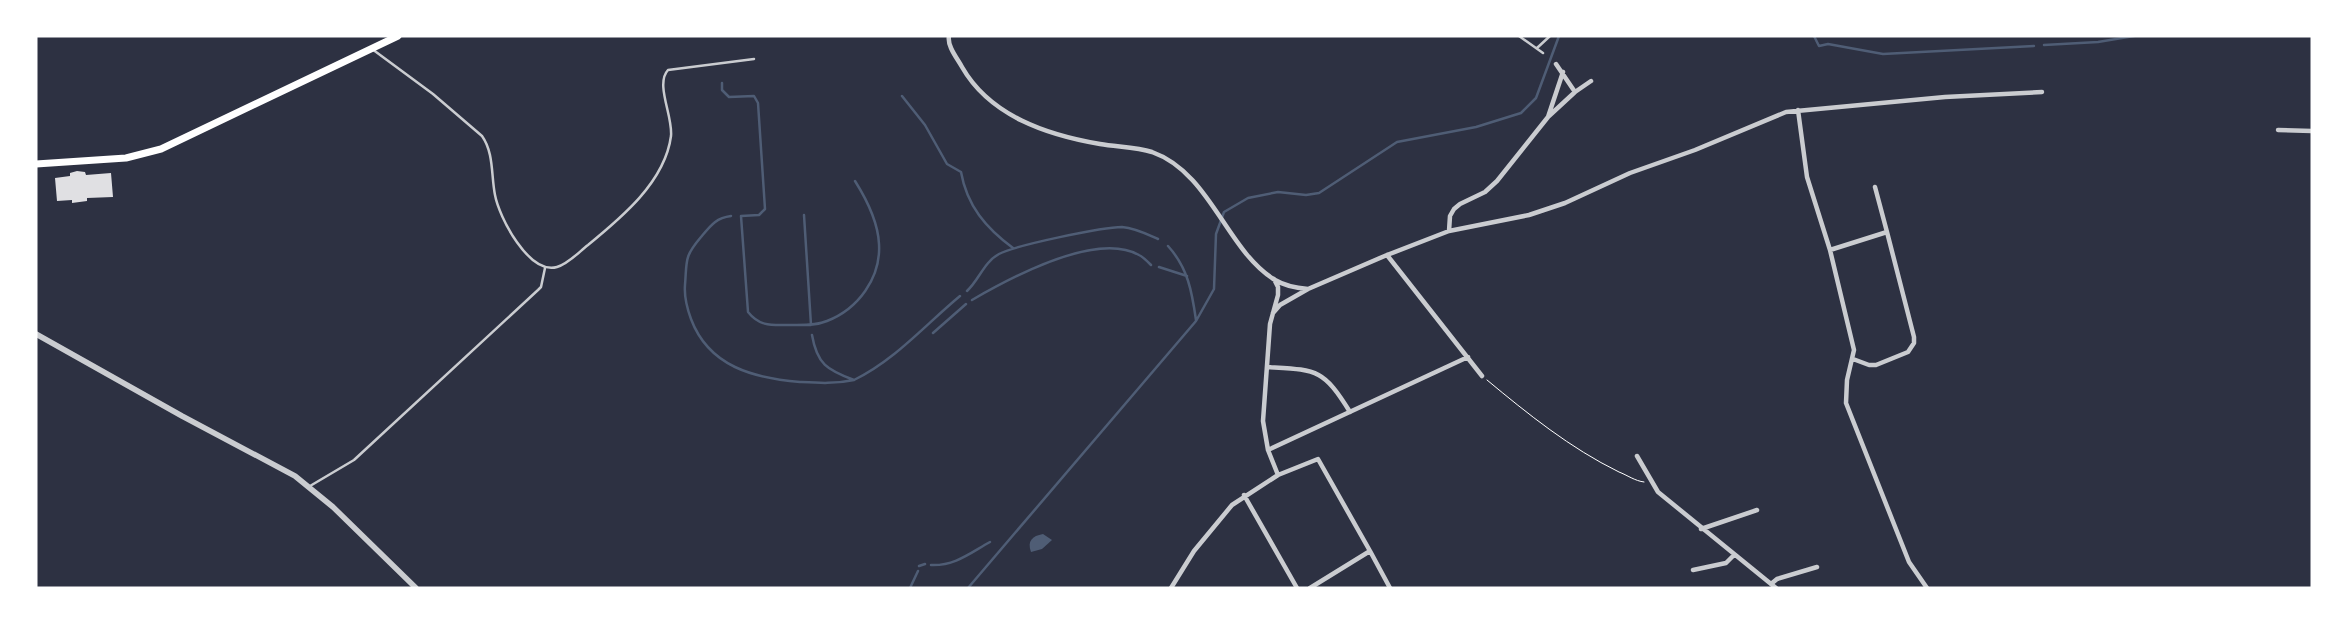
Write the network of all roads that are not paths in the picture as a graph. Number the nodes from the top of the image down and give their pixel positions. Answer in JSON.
{"nodes":[{"id":1,"x":398,"y":36,"type":"edge"},
{"id":2,"x":949,"y":36,"type":"edge"},
{"id":3,"x":1519,"y":36,"type":"edge"},
{"id":4,"x":1550,"y":36,"type":"edge"},
{"id":5,"x":1537,"y":48,"type":"junction"},
{"id":6,"x":371,"y":49,"type":"junction"},
{"id":7,"x":1543,"y":53,"type":"dead end"},
{"id":8,"x":754,"y":59,"type":"dead end"},
{"id":9,"x":1556,"y":64,"type":"dead end"},
{"id":10,"x":1563,"y":72,"type":"junction"},
{"id":11,"x":1591,"y":81,"type":"dead end"},
{"id":12,"x":1575,"y":92,"type":"junction"},
{"id":13,"x":2042,"y":92,"type":"dead end"},
{"id":14,"x":1798,"y":110,"type":"junction"},
{"id":15,"x":1548,"y":117,"type":"junction"},
{"id":16,"x":2278,"y":130,"type":"dead end"},
{"id":17,"x":2312,"y":131,"type":"edge"},
{"id":18,"x":36,"y":164,"type":"edge"},
{"id":19,"x":1875,"y":187,"type":"dead end"},
{"id":20,"x":1449,"y":231,"type":"junction"},
{"id":21,"x":1887,"y":232,"type":"junction"},
{"id":22,"x":1830,"y":250,"type":"junction"},
{"id":23,"x":1387,"y":255,"type":"junction"},
{"id":24,"x":545,"y":267,"type":"junction"},
{"id":25,"x":1274,"y":279,"type":"junction"},
{"id":26,"x":1308,"y":289,"type":"junction"},
{"id":27,"x":1272,"y":313,"type":"junction"},
{"id":28,"x":36,"y":334,"type":"edge"},
{"id":29,"x":1468,"y":357,"type":"junction"},
{"id":30,"x":1853,"y":359,"type":"junction"},
{"id":31,"x":1267,"y":366,"type":"junction"},
{"id":32,"x":1482,"y":376,"type":"road end"},
{"id":33,"x":1350,"y":412,"type":"junction"},
{"id":34,"x":1268,"y":450,"type":"junction"},
{"id":35,"x":1637,"y":456,"type":"dead end"},
{"id":36,"x":1278,"y":475,"type":"junction"},
{"id":37,"x":310,"y":486,"type":"junction"},
{"id":38,"x":1244,"y":495,"type":"junction"},
{"id":39,"x":1757,"y":510,"type":"dead end"},
{"id":40,"x":1701,"y":529,"type":"junction"},
{"id":41,"x":1370,"y":551,"type":"junction"},
{"id":42,"x":1734,"y":555,"type":"junction"},
{"id":43,"x":1817,"y":568,"type":"dead end"},
{"id":44,"x":1693,"y":570,"type":"dead end"},
{"id":45,"x":1771,"y":584,"type":"junction"},
{"id":46,"x":416,"y":588,"type":"edge"},
{"id":47,"x":1171,"y":588,"type":"edge"},
{"id":48,"x":1297,"y":588,"type":"edge"},
{"id":49,"x":1310,"y":588,"type":"edge"},
{"id":50,"x":1390,"y":588,"type":"edge"},
{"id":51,"x":1776,"y":588,"type":"edge"},
{"id":52,"x":1927,"y":588,"type":"edge"}],
"edges":[{"from":1,"to":6,"type":"main road"},
{"from":2,"to":25,"type":"street"},
{"from":3,"to":5,"type":"lane"},
{"from":4,"to":5,"type":"lane"},
{"from":5,"to":7,"type":"lane"},
{"from":6,"to":18,"type":"main road"},
{"from":6,"to":24,"type":"lane"},
{"from":8,"to":24,"type":"lane"},
{"from":9,"to":10,"type":"street"},
{"from":10,"to":12,"type":"street"},
{"from":10,"to":15,"type":"street"},
{"from":11,"to":12,"type":"street"},
{"from":12,"to":15,"type":"street"},
{"from":13,"to":14,"type":"street"},
{"from":14,"to":20,"type":"street"},
{"from":14,"to":22,"type":"street"},
{"from":15,"to":20,"type":"street"},
{"from":16,"to":17,"type":"street"},
{"from":19,"to":21,"type":"street"},
{"from":20,"to":23,"type":"street"},
{"from":21,"to":22,"type":"street"},
{"from":21,"to":30,"type":"street"},
{"from":22,"to":30,"type":"street"},
{"from":23,"to":26,"type":"street"},
{"from":23,"to":29,"type":"street"},
{"from":24,"to":37,"type":"lane"},
{"from":25,"to":26,"type":"street"},
{"from":25,"to":27,"type":"street"},
{"from":26,"to":27,"type":"street"},
{"from":27,"to":31,"type":"street"},
{"from":28,"to":37,"type":"street"},
{"from":29,"to":32,"type":"street"},
{"from":29,"to":33,"type":"street"},
{"from":30,"to":52,"type":"street"},
{"from":31,"to":33,"type":"street"},
{"from":31,"to":34,"type":"street"},
{"from":33,"to":34,"type":"street"},
{"from":34,"to":36,"type":"street"},
{"from":35,"to":40,"type":"street"},
{"from":36,"to":38,"type":"street"},
{"from":36,"to":41,"type":"street"},
{"from":37,"to":46,"type":"street"},
{"from":38,"to":47,"type":"street"},
{"from":38,"to":48,"type":"street"},
{"from":39,"to":40,"type":"street"},
{"from":40,"to":42,"type":"street"},
{"from":41,"to":49,"type":"street"},
{"from":41,"to":50,"type":"street"},
{"from":42,"to":44,"type":"street"},
{"from":42,"to":45,"type":"street"},
{"from":43,"to":45,"type":"street"},
{"from":45,"to":51,"type":"street"}]}
